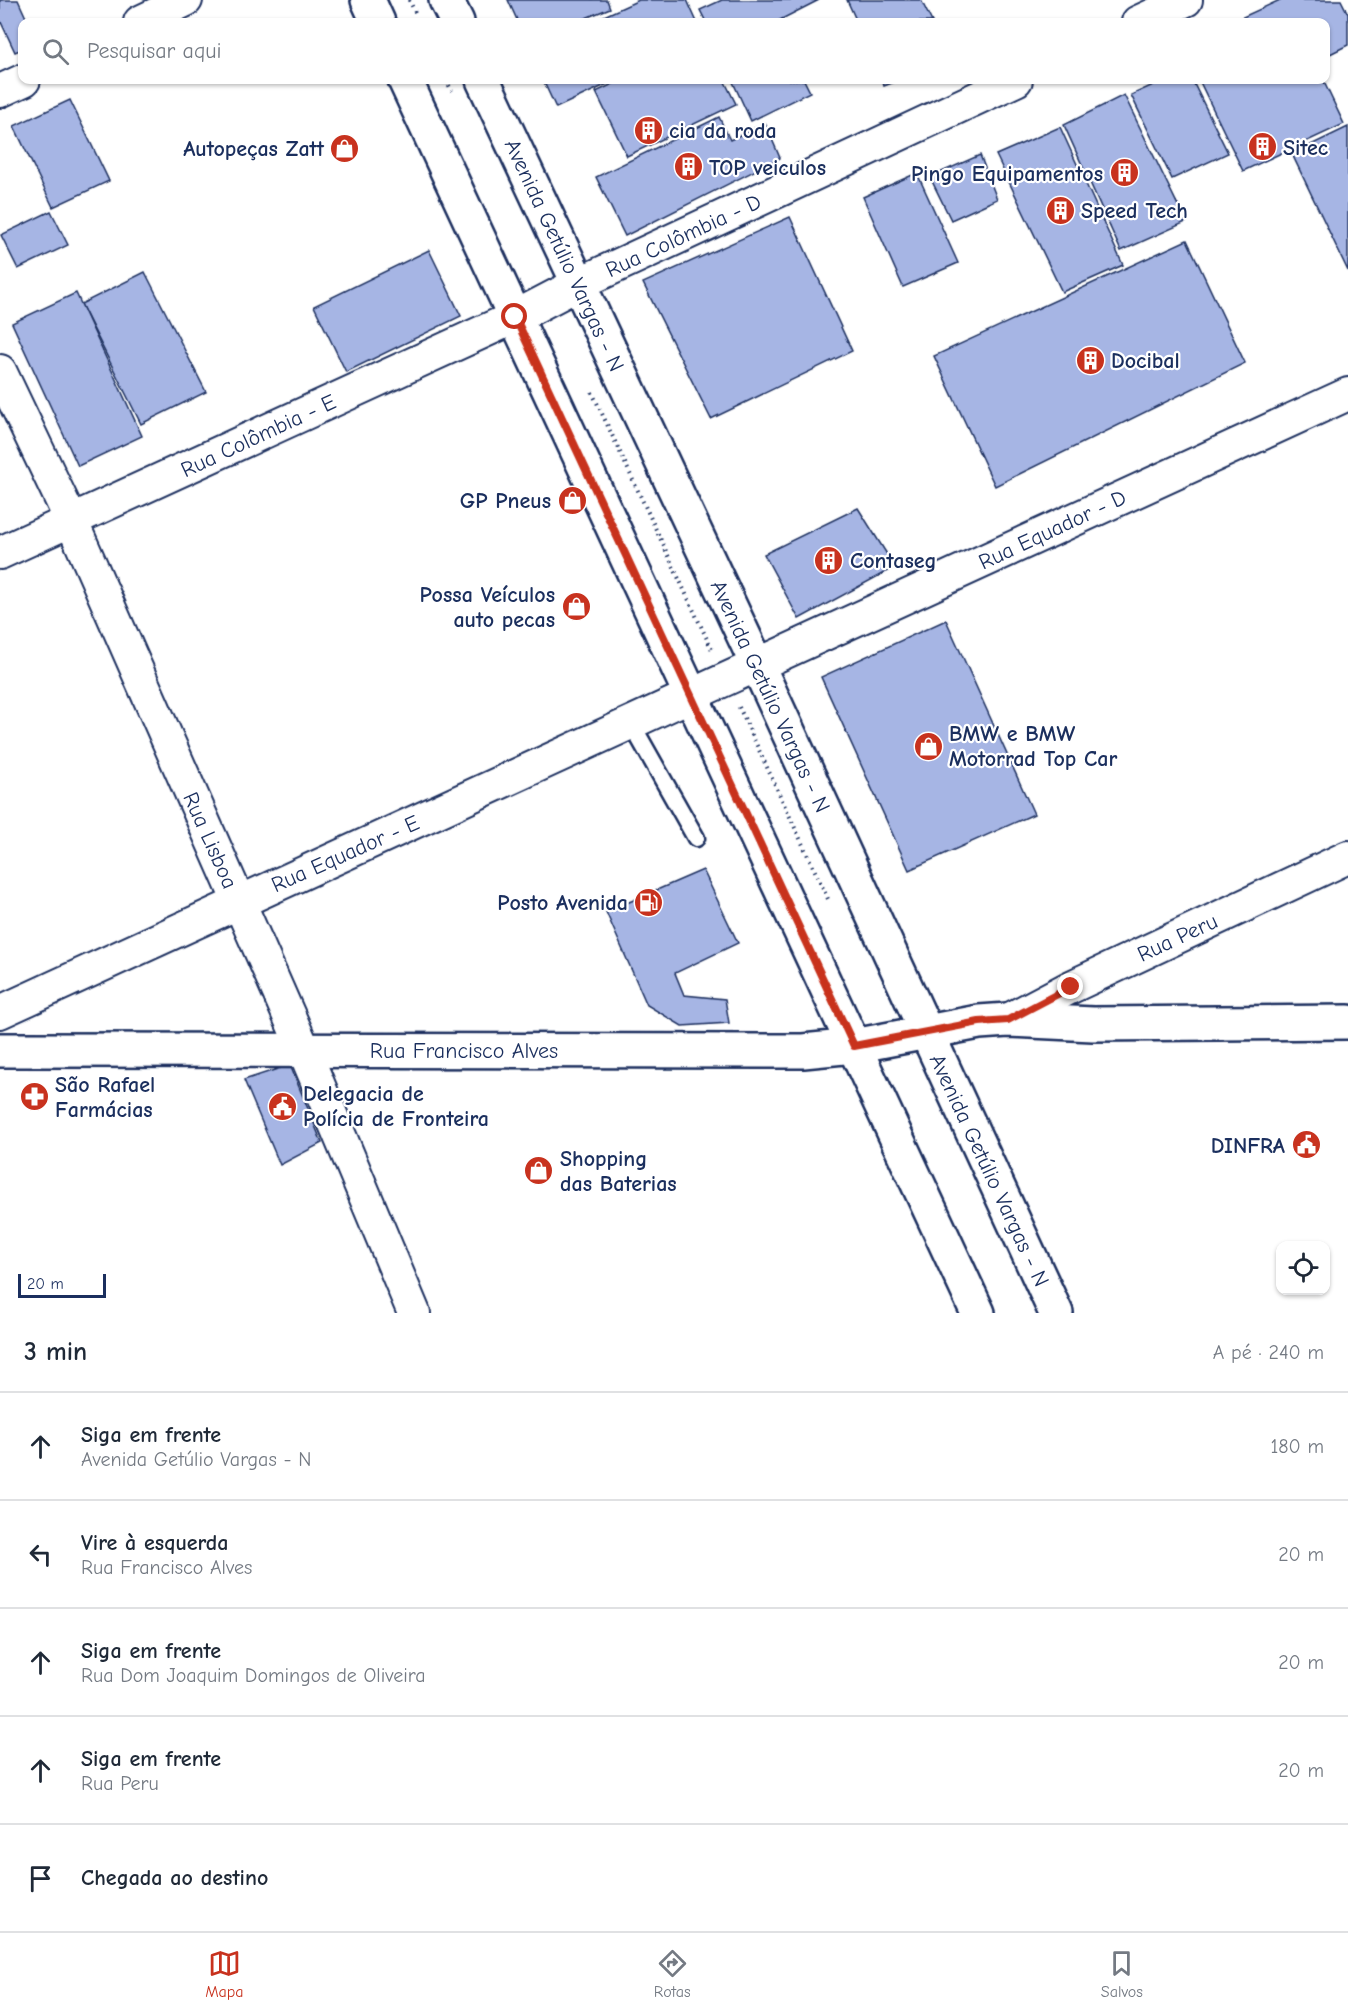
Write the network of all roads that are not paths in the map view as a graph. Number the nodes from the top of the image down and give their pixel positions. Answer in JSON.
{"nodes":[{"id":1,"x":186,"y":0,"type":"edge"},
{"id":2,"x":368,"y":0,"type":"edge"},
{"id":3,"x":446,"y":0,"type":"edge"},
{"id":4,"x":1186,"y":0,"type":"edge"},
{"id":5,"x":148,"y":18,"type":"edge"},
{"id":6,"x":376,"y":18,"type":"edge"},
{"id":7,"x":455,"y":18,"type":"edge"},
{"id":8,"x":1147,"y":18,"type":"edge"},
{"id":9,"x":18,"y":83,"type":"edge"},
{"id":10,"x":407,"y":84,"type":"edge"},
{"id":11,"x":485,"y":84,"type":"edge"},
{"id":12,"x":1007,"y":84,"type":"edge"},
{"id":13,"x":0,"y":91,"type":"edge"},
{"id":14,"x":578,"y":284,"type":"junction"},
{"id":15,"x":515,"y":317,"type":"junction"},
{"id":16,"x":0,"y":371,"type":"edge"},
{"id":17,"x":1348,"y":394,"type":"edge"},
{"id":18,"x":71,"y":520,"type":"junction"},
{"id":19,"x":0,"y":553,"type":"edge"},
{"id":20,"x":757,"y":664,"type":"junction"},
{"id":21,"x":725,"y":679,"type":"joint"},
{"id":22,"x":692,"y":696,"type":"junction"},
{"id":23,"x":631,"y":723,"type":"junction"},
{"id":24,"x":696,"y":838,"type":"dead end"},
{"id":25,"x":1348,"y":857,"type":"edge"},
{"id":26,"x":238,"y":902,"type":"junction"},
{"id":27,"x":0,"y":1012,"type":"edge"},
{"id":28,"x":1008,"y":1020,"type":"junction"},
{"id":29,"x":1348,"y":1022,"type":"edge"},
{"id":30,"x":925,"y":1031,"type":"junction"},
{"id":31,"x":854,"y":1046,"type":"junction"},
{"id":32,"x":0,"y":1050,"type":"edge"},
{"id":33,"x":304,"y":1050,"type":"junction"},
{"id":34,"x":414,"y":1313,"type":"edge"},
{"id":35,"x":978,"y":1313,"type":"edge"},
{"id":36,"x":1056,"y":1313,"type":"edge"}],
"edges":[{"from":1,"to":5,"type":"street"},
{"from":2,"to":6,"type":"street"},
{"from":3,"to":7,"type":"street"},
{"from":4,"to":8,"type":"street"},
{"from":9,"to":13,"type":"street"},
{"from":10,"to":15,"type":"street"},
{"from":11,"to":14,"type":"street","name":"Avenida Getúlio Vargas - N"},
{"from":12,"to":14,"type":"street","name":"Rua Colômbia - D"},
{"from":14,"to":15,"type":"street","name":"Rua Colômbia - D"},
{"from":14,"to":20,"type":"street","name":"Avenida Getúlio Vargas - N"},
{"from":15,"to":18,"type":"street","name":"Rua Colômbia - E"},
{"from":15,"to":22,"type":"street"},
{"from":16,"to":18,"type":"street","name":"Rua Lisboa"},
{"from":17,"to":20,"type":"street","name":"Rua Equador - D"},
{"from":18,"to":19,"type":"street","name":"Rua Colômbia - E"},
{"from":18,"to":26,"type":"street","name":"Rua Lisboa"},
{"from":20,"to":21,"type":"street","name":"Rua Equador - D"},
{"from":20,"to":30,"type":"street","name":"Avenida Getúlio Vargas - N"},
{"from":21,"to":22,"type":"street","name":"Rua Equador - E"},
{"from":22,"to":23,"type":"street","name":"Rua Equador - E"},
{"from":22,"to":31,"type":"street"},
{"from":23,"to":24,"type":"lane"},
{"from":23,"to":26,"type":"street","name":"Rua Equador - E"},
{"from":25,"to":28,"type":"street","name":"Rua Peru"},
{"from":26,"to":27,"type":"street","name":"Rua Equador - E"},
{"from":26,"to":33,"type":"street","name":"Rua Lisboa"},
{"from":28,"to":29,"type":"street","name":"Rua Francisco Alves"},
{"from":28,"to":30,"type":"street","name":"Rua Francisco Alves"},
{"from":30,"to":31,"type":"street","name":"Rua Francisco Alves"},
{"from":30,"to":36,"type":"street","name":"Avenida Getúlio Vargas - N"},
{"from":31,"to":33,"type":"street","name":"Rua Francisco Alves"},
{"from":31,"to":35,"type":"street"},
{"from":32,"to":33,"type":"street","name":"Rua Francisco Alves"},
{"from":33,"to":34,"type":"street","name":"Rua Lisboa"}]}
